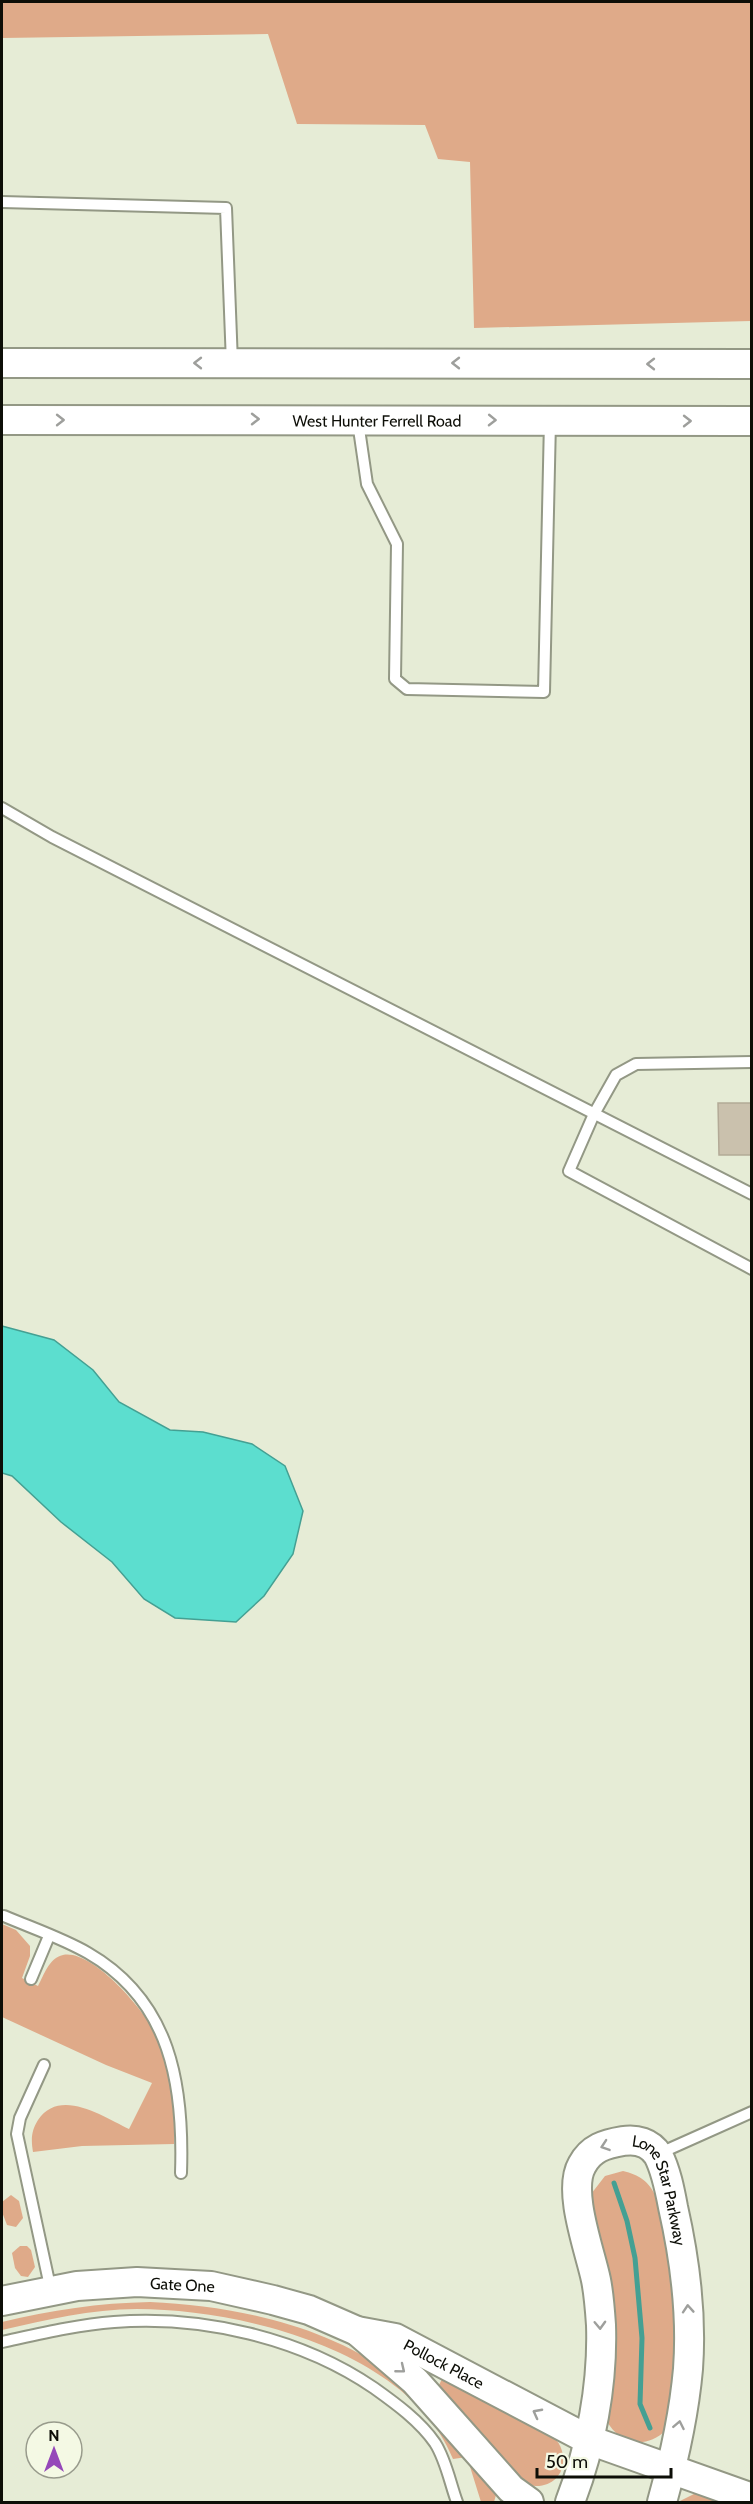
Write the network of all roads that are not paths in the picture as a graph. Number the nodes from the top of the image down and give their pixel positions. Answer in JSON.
{"nodes":[{"id":1,"x":2,"y":202,"type":"edge"},
{"id":2,"x":2,"y":363,"type":"edge"},
{"id":3,"x":232,"y":363,"type":"junction"},
{"id":4,"x":752,"y":364,"type":"edge"},
{"id":5,"x":357,"y":419,"type":"junction"},
{"id":6,"x":2,"y":420,"type":"edge"},
{"id":7,"x":550,"y":421,"type":"junction"},
{"id":8,"x":752,"y":421,"type":"edge"},
{"id":9,"x":2,"y":808,"type":"edge"},
{"id":10,"x":752,"y":1062,"type":"edge"},
{"id":11,"x":594,"y":1114,"type":"junction"},
{"id":12,"x":752,"y":1194,"type":"edge"},
{"id":13,"x":752,"y":1269,"type":"edge"},
{"id":14,"x":4,"y":1916,"type":"dead end"},
{"id":15,"x":50,"y":1936,"type":"junction"},
{"id":16,"x":31,"y":1979,"type":"dead end"},
{"id":17,"x":44,"y":2065,"type":"dead end"},
{"id":18,"x":752,"y":2112,"type":"edge"},
{"id":19,"x":658,"y":2155,"type":"junction"},
{"id":20,"x":181,"y":2173,"type":"dead end"},
{"id":21,"x":51,"y":2291,"type":"junction"},
{"id":22,"x":2,"y":2299,"type":"edge"},
{"id":23,"x":357,"y":2331,"type":"junction"},
{"id":24,"x":2,"y":2342,"type":"edge"},
{"id":25,"x":589,"y":2440,"type":"junction"},
{"id":26,"x":671,"y":2468,"type":"junction"},
{"id":27,"x":515,"y":2498,"type":"edge"},
{"id":28,"x":752,"y":2498,"type":"edge"},
{"id":29,"x":457,"y":2502,"type":"edge"},
{"id":30,"x":570,"y":2502,"type":"edge"},
{"id":31,"x":662,"y":2502,"type":"edge"}],
"edges":[{"from":1,"to":3,"type":"lane"},
{"from":3,"to":2,"type":"street","one_way":true},
{"from":4,"to":3,"type":"street","one_way":true},
{"from":6,"to":5,"type":"street","name":"West Hunter Ferrell Road","one_way":true},
{"from":5,"to":7,"type":"street","name":"West Hunter Ferrell Road","one_way":true},
{"from":5,"to":7,"type":"lane"},
{"from":7,"to":8,"type":"street","name":"West Hunter Ferrell Road","one_way":true},
{"from":9,"to":11,"type":"lane"},
{"from":10,"to":11,"type":"lane"},
{"from":11,"to":12,"type":"lane"},
{"from":11,"to":13,"type":"lane"},
{"from":14,"to":15,"type":"lane"},
{"from":15,"to":16,"type":"lane"},
{"from":15,"to":20,"type":"lane"},
{"from":17,"to":21,"type":"lane"},
{"from":18,"to":19,"type":"lane"},
{"from":19,"to":25,"type":"street","name":"Lone Star Parkway","one_way":true},
{"from":26,"to":19,"type":"street","name":"Lone Star Parkway","one_way":true},
{"from":21,"to":22,"type":"street","name":"Gate One"},
{"from":21,"to":23,"type":"street","name":"Gate One"},
{"from":25,"to":23,"type":"street","name":"Pollock Place","one_way":true},
{"from":23,"to":27,"type":"street","name":"Pollock Place","one_way":true},
{"from":24,"to":29,"type":"lane"},
{"from":25,"to":26,"type":"street","name":"Pollock Place"},
{"from":25,"to":30,"type":"street","name":"Lone Star Parkway"},
{"from":26,"to":28,"type":"street","name":"Pollock Place"},
{"from":26,"to":31,"type":"street","name":"Lone Star Parkway"}]}
